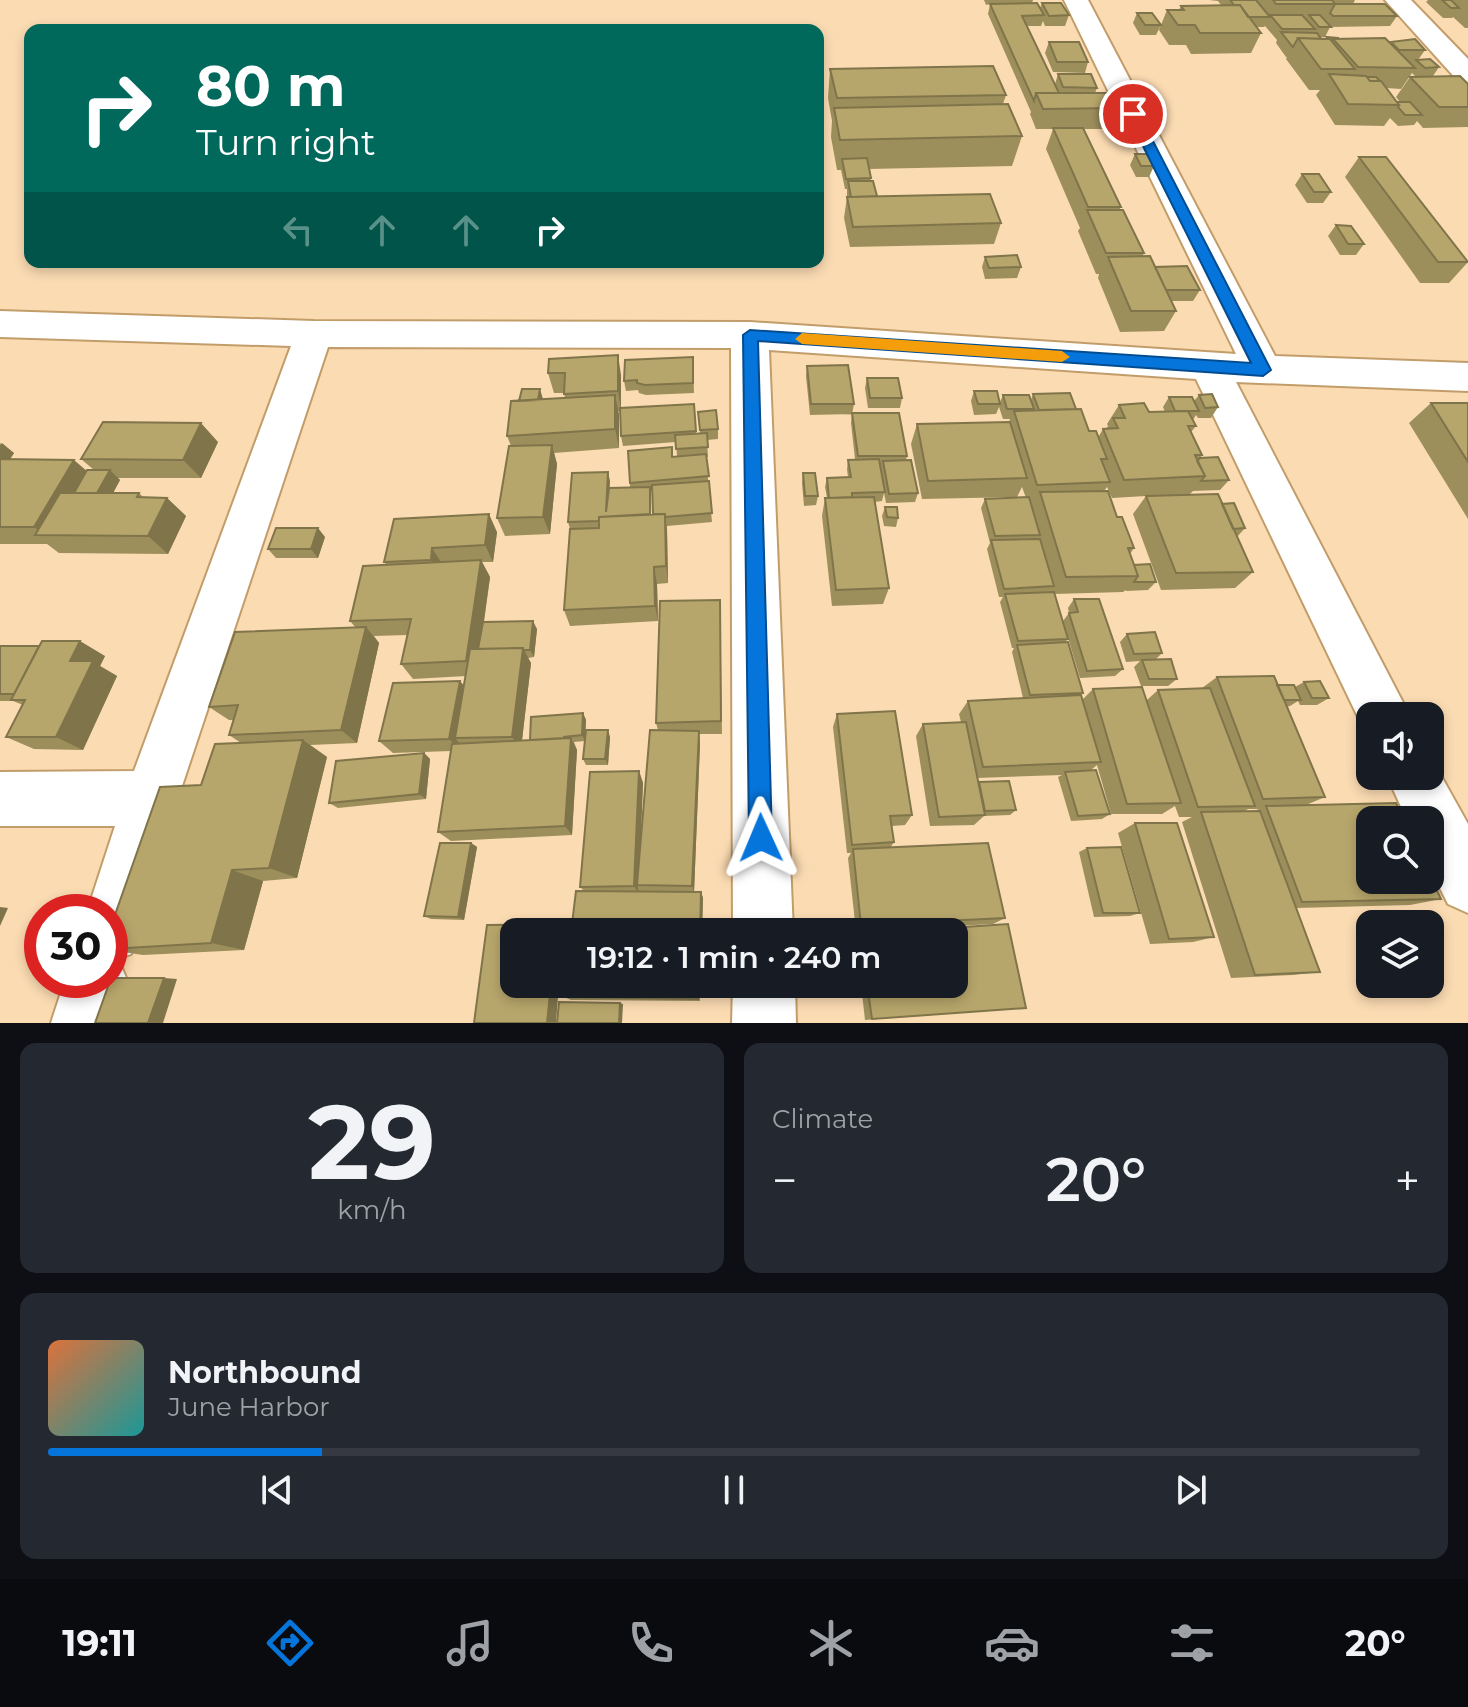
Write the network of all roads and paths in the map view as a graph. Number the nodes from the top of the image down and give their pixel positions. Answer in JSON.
{"nodes":[{"id":1,"x":1076,"y":0,"type":"edge"},
{"id":2,"x":1397,"y":0,"type":"edge"},
{"id":3,"x":1468,"y":75,"type":"edge"},
{"id":4,"x":0,"y":324,"type":"edge"},
{"id":5,"x":314,"y":334,"type":"junction"},
{"id":6,"x":750,"y":335,"type":"junction"},
{"id":7,"x":1209,"y":367,"type":"junction"},
{"id":8,"x":1263,"y":370,"type":"junction"},
{"id":9,"x":1468,"y":377,"type":"edge"},
{"id":10,"x":1377,"y":702,"type":"edge"},
{"id":11,"x":1421,"y":790,"type":"edge"},
{"id":12,"x":151,"y":798,"type":"junction"},
{"id":13,"x":0,"y":799,"type":"edge"},
{"id":14,"x":1468,"y":884,"type":"edge"},
{"id":15,"x":122,"y":894,"type":"edge"},
{"id":16,"x":763,"y":918,"type":"edge"},
{"id":17,"x":91,"y":998,"type":"edge"},
{"id":18,"x":764,"y":998,"type":"edge"},
{"id":19,"x":83,"y":1023,"type":"edge"},
{"id":20,"x":764,"y":1023,"type":"edge"}],
"edges":[{"from":1,"to":8,"type":"street"},
{"from":2,"to":3,"type":"street"},
{"from":4,"to":5,"type":"street"},
{"from":5,"to":6,"type":"street"},
{"from":5,"to":12,"type":"street"},
{"from":6,"to":7,"type":"street"},
{"from":6,"to":16,"type":"street"},
{"from":7,"to":8,"type":"street"},
{"from":7,"to":10,"type":"street"},
{"from":8,"to":9,"type":"street"},
{"from":11,"to":14,"type":"street"},
{"from":12,"to":13,"type":"street"},
{"from":12,"to":15,"type":"street"},
{"from":17,"to":19,"type":"street"},
{"from":18,"to":20,"type":"street"}]}
